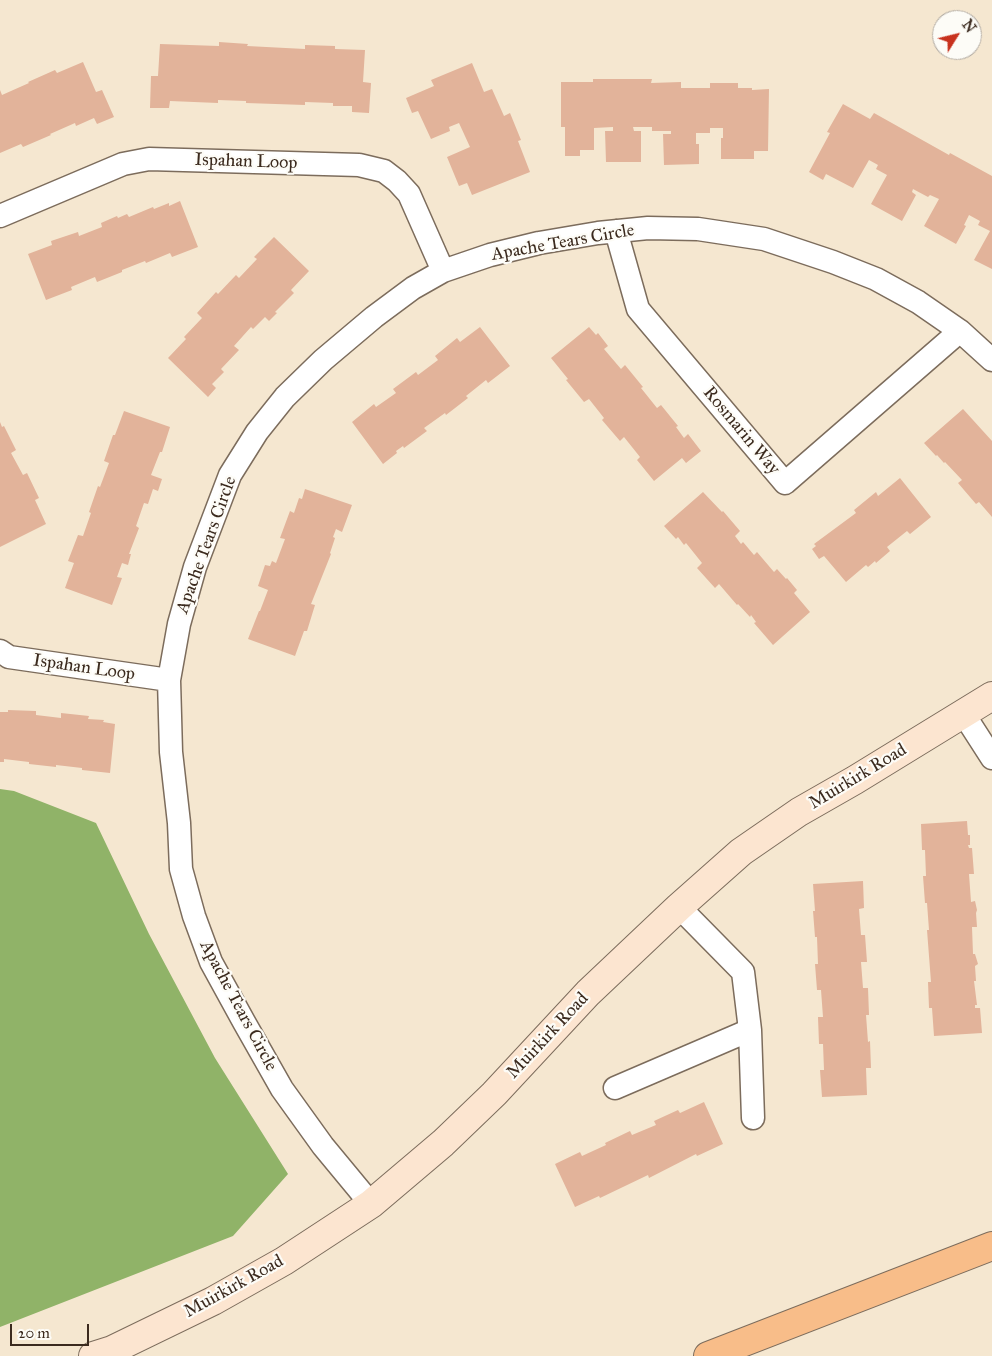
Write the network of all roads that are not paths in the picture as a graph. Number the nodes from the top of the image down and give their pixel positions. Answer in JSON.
{"nodes":[{"id":1,"x":0,"y":216,"type":"edge"},
{"id":2,"x":616,"y":231,"type":"junction"},
{"id":3,"x":443,"y":271,"type":"junction"},
{"id":4,"x":960,"y":331,"type":"junction"},
{"id":5,"x":992,"y":360,"type":"edge"},
{"id":6,"x":0,"y":651,"type":"edge"},
{"id":7,"x":169,"y":680,"type":"junction"},
{"id":8,"x":992,"y":696,"type":"edge"},
{"id":9,"x":963,"y":713,"type":"junction"},
{"id":10,"x":992,"y":758,"type":"edge"},
{"id":11,"x":680,"y":907,"type":"junction"},
{"id":12,"x":750,"y":1030,"type":"junction"},
{"id":13,"x":614,"y":1088,"type":"dead end"},
{"id":14,"x":754,"y":1118,"type":"dead end"},
{"id":15,"x":371,"y":1204,"type":"junction"},
{"id":16,"x":992,"y":1246,"type":"edge"},
{"id":17,"x":93,"y":1356,"type":"edge"},
{"id":18,"x":708,"y":1356,"type":"edge"}],
"edges":[{"from":1,"to":3,"type":"street","name":"Ispahan Loop"},
{"from":2,"to":3,"type":"street","name":"Apache Tears Circle"},
{"from":2,"to":4,"type":"street","name":"Apache Tears Circle"},
{"from":2,"to":4,"type":"street","name":"Rosmarin Way"},
{"from":3,"to":7,"type":"street","name":"Apache Tears Circle"},
{"from":4,"to":5,"type":"street","name":"Apache Tears Circle"},
{"from":6,"to":7,"type":"street","name":"Ispahan Loop"},
{"from":7,"to":15,"type":"street","name":"Apache Tears Circle"},
{"from":8,"to":9,"type":"main road","name":"Muirkirk Road"},
{"from":9,"to":10,"type":"street"},
{"from":9,"to":11,"type":"main road","name":"Muirkirk Road"},
{"from":11,"to":12,"type":"street"},
{"from":11,"to":15,"type":"main road","name":"Muirkirk Road"},
{"from":12,"to":13,"type":"street"},
{"from":12,"to":14,"type":"street"},
{"from":15,"to":17,"type":"main road","name":"Muirkirk Road"},
{"from":16,"to":18,"type":"highway"}]}
